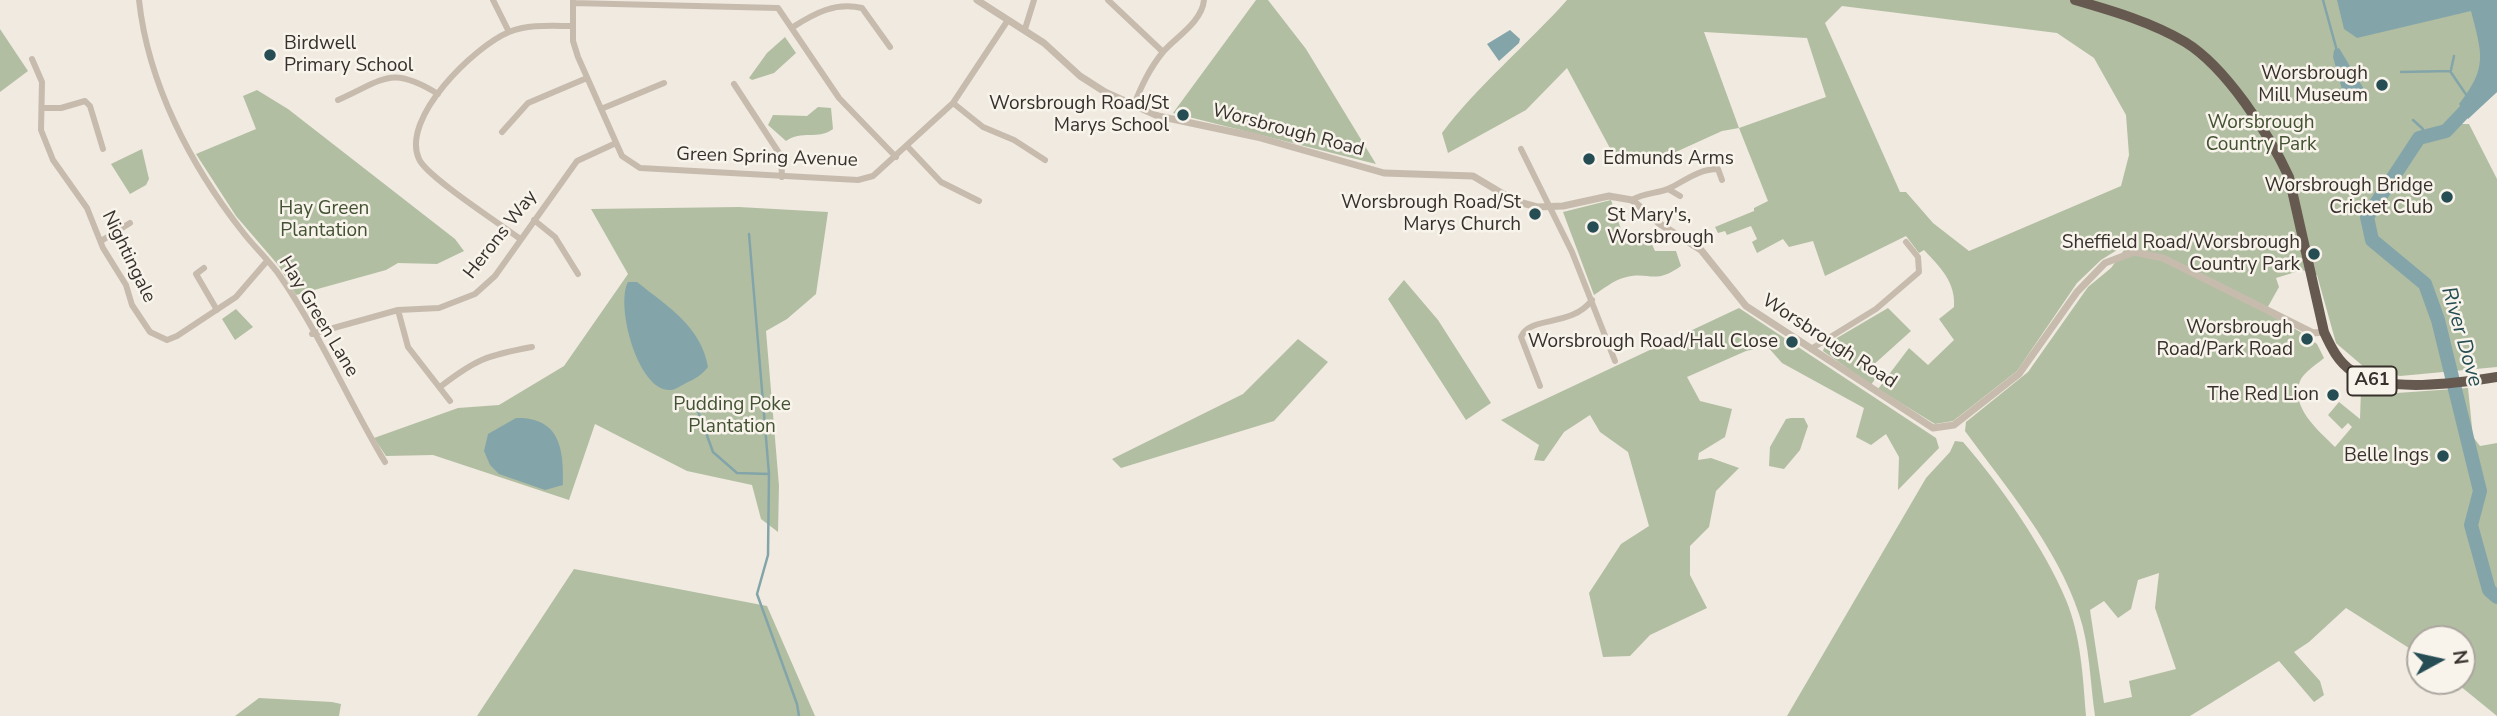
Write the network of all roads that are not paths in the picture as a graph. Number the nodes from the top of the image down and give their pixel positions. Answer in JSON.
{"nodes":[{"id":1,"x":139,"y":0,"type":"edge"},
{"id":2,"x":493,"y":0,"type":"edge"},
{"id":3,"x":977,"y":0,"type":"edge"},
{"id":4,"x":1034,"y":0,"type":"edge"},
{"id":5,"x":1108,"y":0,"type":"edge"},
{"id":6,"x":1204,"y":0,"type":"edge"},
{"id":7,"x":2075,"y":0,"type":"edge"},
{"id":8,"x":573,"y":1,"type":"edge"},
{"id":9,"x":1008,"y":20,"type":"junction"},
{"id":10,"x":573,"y":26,"type":"junction"},
{"id":11,"x":793,"y":27,"type":"junction"},
{"id":12,"x":1025,"y":29,"type":"junction"},
{"id":13,"x":509,"y":32,"type":"junction"},
{"id":14,"x":890,"y":47,"type":"dead end"},
{"id":15,"x":1163,"y":52,"type":"junction"},
{"id":16,"x":32,"y":59,"type":"dead end"},
{"id":17,"x":587,"y":78,"type":"junction"},
{"id":18,"x":664,"y":83,"type":"dead end"},
{"id":19,"x":734,"y":84,"type":"dead end"},
{"id":20,"x":439,"y":94,"type":"junction"},
{"id":21,"x":338,"y":100,"type":"dead end"},
{"id":22,"x":953,"y":103,"type":"junction"},
{"id":23,"x":1133,"y":107,"type":"junction"},
{"id":24,"x":42,"y":108,"type":"junction"},
{"id":25,"x":601,"y":109,"type":"junction"},
{"id":26,"x":502,"y":132,"type":"dead end"},
{"id":27,"x":616,"y":143,"type":"junction"},
{"id":28,"x":907,"y":146,"type":"junction"},
{"id":29,"x":103,"y":149,"type":"dead end"},
{"id":30,"x":1521,"y":149,"type":"dead end"},
{"id":31,"x":896,"y":156,"type":"junction"},
{"id":32,"x":1045,"y":160,"type":"dead end"},
{"id":33,"x":782,"y":177,"type":"junction"},
{"id":34,"x":1722,"y":180,"type":"dead end"},
{"id":35,"x":1668,"y":189,"type":"junction"},
{"id":36,"x":1680,"y":196,"type":"dead end"},
{"id":37,"x":1632,"y":200,"type":"junction"},
{"id":38,"x":979,"y":201,"type":"dead end"},
{"id":39,"x":1549,"y":207,"type":"junction"},
{"id":40,"x":534,"y":220,"type":"junction"},
{"id":41,"x":130,"y":223,"type":"dead end"},
{"id":42,"x":519,"y":238,"type":"junction"},
{"id":43,"x":101,"y":241,"type":"junction"},
{"id":44,"x":1906,"y":243,"type":"dead end"},
{"id":45,"x":267,"y":261,"type":"junction"},
{"id":46,"x":204,"y":268,"type":"dead end"},
{"id":47,"x":578,"y":274,"type":"dead end"},
{"id":48,"x":1592,"y":300,"type":"junction"},
{"id":49,"x":217,"y":310,"type":"junction"},
{"id":50,"x":398,"y":310,"type":"junction"},
{"id":51,"x":2323,"y":332,"type":"junction"},
{"id":52,"x":313,"y":334,"type":"junction"},
{"id":53,"x":532,"y":347,"type":"dead end"},
{"id":54,"x":1811,"y":349,"type":"junction"},
{"id":55,"x":1615,"y":361,"type":"dead end"},
{"id":56,"x":2497,"y":377,"type":"edge"},
{"id":57,"x":1540,"y":386,"type":"dead end"},
{"id":58,"x":440,"y":387,"type":"junction"},
{"id":59,"x":450,"y":401,"type":"dead end"},
{"id":60,"x":385,"y":462,"type":"dead end"}],
"edges":[{"from":1,"to":45,"type":"street","name":"Hay Green Lane"},
{"from":2,"to":13,"type":"street"},
{"from":3,"to":9,"type":"street","name":"Worsbrough Road"},
{"from":4,"to":12,"type":"street"},
{"from":5,"to":15,"type":"street"},
{"from":6,"to":15,"type":"street"},
{"from":7,"to":51,"type":"highway","number":"A61"},
{"from":8,"to":10,"type":"street","name":"Green Spring Avenue"},
{"from":8,"to":11,"type":"street"},
{"from":9,"to":12,"type":"street","name":"Worsbrough Road"},
{"from":9,"to":22,"type":"street","name":"Green Spring Avenue"},
{"from":10,"to":13,"type":"street"},
{"from":10,"to":17,"type":"street","name":"Green Spring Avenue"},
{"from":11,"to":14,"type":"street"},
{"from":11,"to":31,"type":"street"},
{"from":12,"to":23,"type":"street","name":"Worsbrough Road"},
{"from":13,"to":20,"type":"street"},
{"from":15,"to":23,"type":"street"},
{"from":16,"to":24,"type":"street","name":"Nightingale"},
{"from":17,"to":25,"type":"street","name":"Green Spring Avenue"},
{"from":17,"to":26,"type":"street"},
{"from":18,"to":25,"type":"street"},
{"from":19,"to":33,"type":"street"},
{"from":20,"to":21,"type":"street"},
{"from":20,"to":42,"type":"street"},
{"from":22,"to":28,"type":"street","name":"Green Spring Avenue"},
{"from":22,"to":32,"type":"street"},
{"from":23,"to":39,"type":"street","name":"Worsbrough Road"},
{"from":24,"to":29,"type":"street"},
{"from":24,"to":43,"type":"street","name":"Nightingale"},
{"from":25,"to":27,"type":"street","name":"Green Spring Avenue"},
{"from":27,"to":33,"type":"street","name":"Green Spring Avenue"},
{"from":27,"to":40,"type":"street","name":"Herons Way"},
{"from":28,"to":31,"type":"street","name":"Green Spring Avenue"},
{"from":28,"to":38,"type":"street"},
{"from":30,"to":39,"type":"street"},
{"from":31,"to":33,"type":"street","name":"Green Spring Avenue"},
{"from":34,"to":35,"type":"street"},
{"from":35,"to":36,"type":"street"},
{"from":35,"to":37,"type":"street"},
{"from":37,"to":39,"type":"street","name":"Worsbrough Road"},
{"from":37,"to":54,"type":"street","name":"Worsbrough Road"},
{"from":39,"to":48,"type":"street"},
{"from":40,"to":42,"type":"street","name":"Herons Way"},
{"from":40,"to":47,"type":"street"},
{"from":41,"to":43,"type":"street"},
{"from":42,"to":50,"type":"street","name":"Herons Way"},
{"from":43,"to":49,"type":"street","name":"Nightingale"},
{"from":44,"to":54,"type":"street"},
{"from":45,"to":49,"type":"street","name":"Nightingale"},
{"from":45,"to":52,"type":"street","name":"Hay Green Lane"},
{"from":46,"to":49,"type":"street"},
{"from":48,"to":55,"type":"street"},
{"from":48,"to":57,"type":"street"},
{"from":50,"to":52,"type":"street","name":"Herons Way"},
{"from":50,"to":58,"type":"street"},
{"from":51,"to":54,"type":"street","name":"Worsbrough Road"},
{"from":51,"to":56,"type":"highway","number":"A61"},
{"from":52,"to":60,"type":"street","name":"Hay Green Lane"},
{"from":53,"to":58,"type":"street"},
{"from":58,"to":59,"type":"street"}]}
